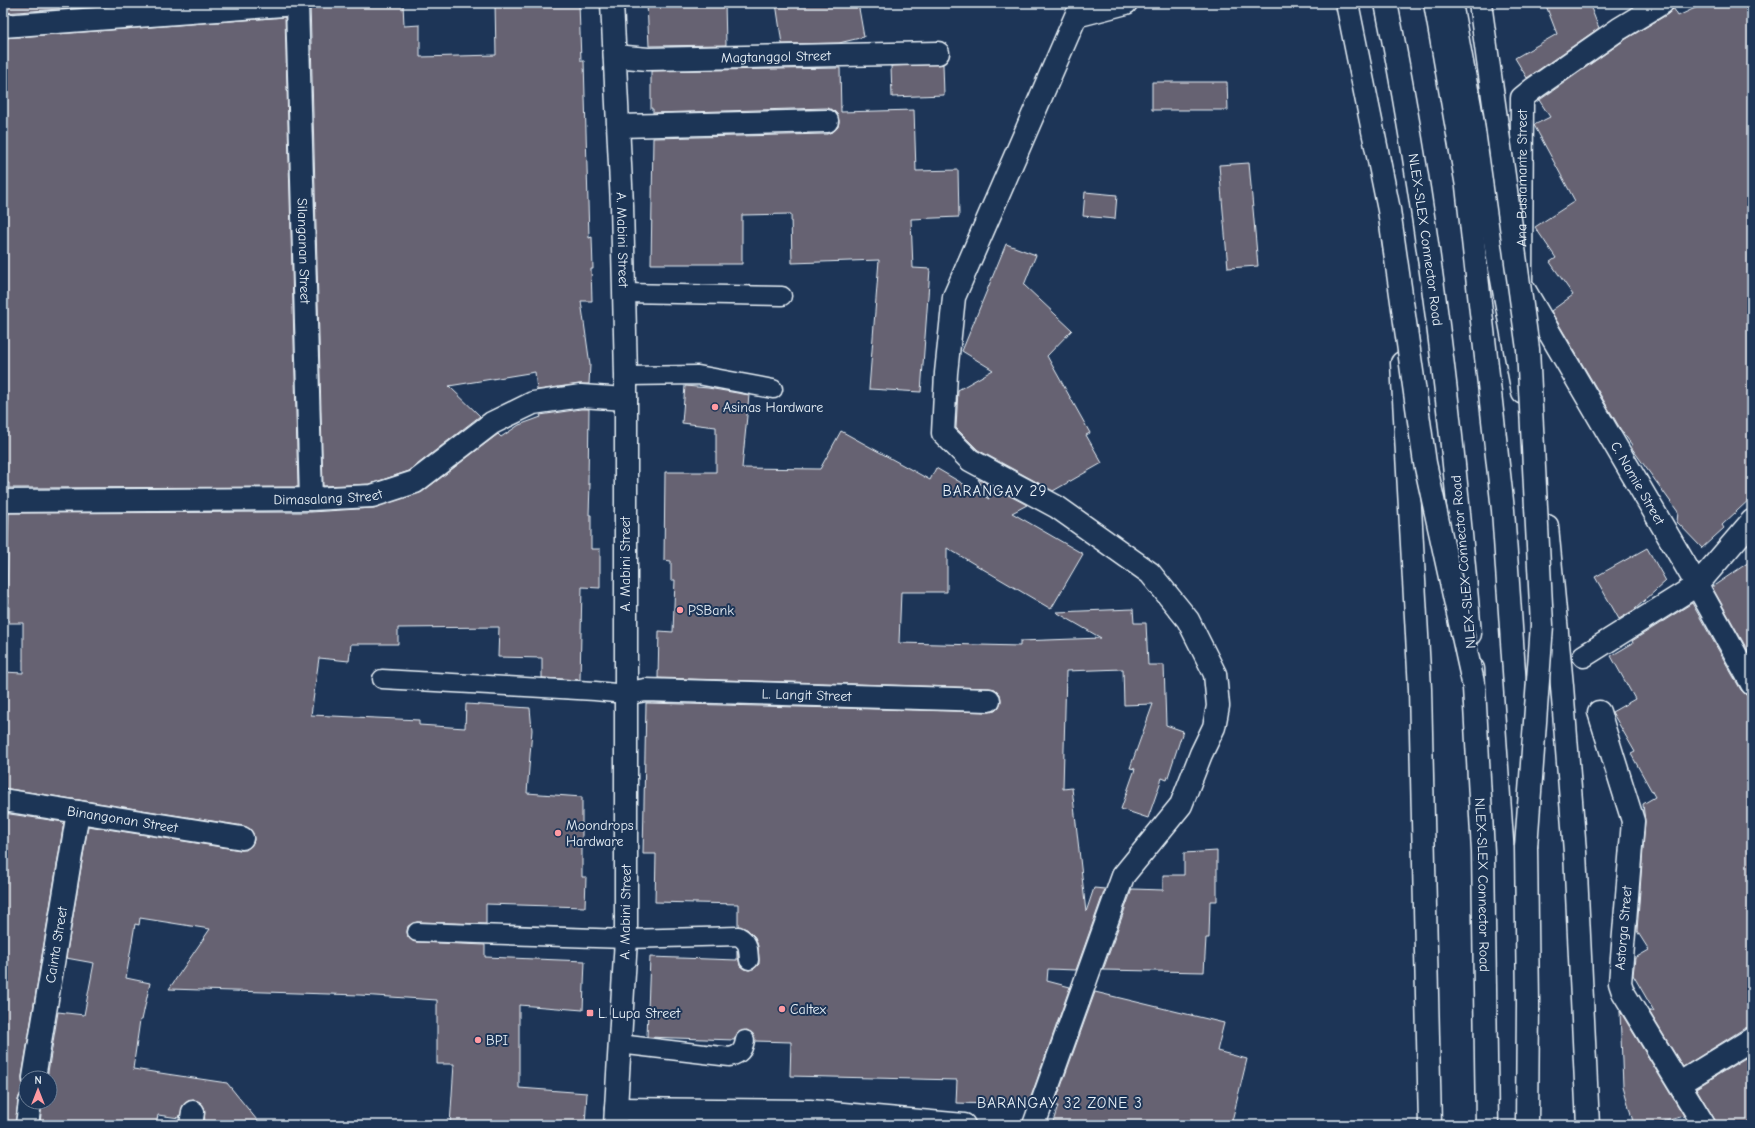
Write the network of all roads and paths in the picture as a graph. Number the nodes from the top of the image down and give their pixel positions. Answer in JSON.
{"nodes":[{"id":1,"x":297,"y":3,"type":"edge"},
{"id":2,"x":612,"y":3,"type":"edge"},
{"id":3,"x":1126,"y":3,"type":"edge"},
{"id":4,"x":1347,"y":3,"type":"edge"},
{"id":5,"x":1352,"y":3,"type":"edge"},
{"id":6,"x":1386,"y":3,"type":"edge"},
{"id":7,"x":1435,"y":3,"type":"edge"},
{"id":8,"x":1451,"y":3,"type":"edge"},
{"id":9,"x":1480,"y":3,"type":"edge"},
{"id":10,"x":1662,"y":3,"type":"edge"},
{"id":11,"x":3,"y":26,"type":"edge"},
{"id":12,"x":938,"y":53,"type":"dead end"},
{"id":13,"x":615,"y":56,"type":"junction"},
{"id":14,"x":827,"y":120,"type":"dead end"},
{"id":15,"x":619,"y":126,"type":"junction"},
{"id":16,"x":1521,"y":284,"type":"joint"},
{"id":17,"x":624,"y":293,"type":"junction"},
{"id":18,"x":782,"y":296,"type":"dead end"},
{"id":19,"x":626,"y":376,"type":"junction"},
{"id":20,"x":773,"y":389,"type":"dead end"},
{"id":21,"x":626,"y":399,"type":"junction"},
{"id":22,"x":311,"y":499,"type":"junction"},
{"id":23,"x":3,"y":501,"type":"edge"},
{"id":24,"x":1752,"y":521,"type":"edge"},
{"id":25,"x":1697,"y":585,"type":"junction"},
{"id":26,"x":1584,"y":656,"type":"dead end"},
{"id":27,"x":382,"y":679,"type":"dead end"},
{"id":28,"x":1752,"y":684,"type":"edge"},
{"id":29,"x":1474,"y":687,"type":"junction"},
{"id":30,"x":625,"y":694,"type":"junction"},
{"id":31,"x":989,"y":700,"type":"dead end"},
{"id":32,"x":1599,"y":712,"type":"dead end"},
{"id":33,"x":3,"y":800,"type":"edge"},
{"id":34,"x":78,"y":812,"type":"junction"},
{"id":35,"x":242,"y":838,"type":"dead end"},
{"id":36,"x":1526,"y":847,"type":"junction"},
{"id":37,"x":417,"y":932,"type":"dead end"},
{"id":38,"x":626,"y":939,"type":"junction"},
{"id":39,"x":749,"y":960,"type":"dead end"},
{"id":40,"x":1752,"y":1039,"type":"edge"},
{"id":41,"x":745,"y":1040,"type":"dead end"},
{"id":42,"x":619,"y":1044,"type":"junction"},
{"id":43,"x":35,"y":1070,"type":"edge"},
{"id":44,"x":1680,"y":1084,"type":"junction"},
{"id":45,"x":29,"y":1110,"type":"edge"},
{"id":46,"x":616,"y":1117,"type":"edge"},
{"id":47,"x":27,"y":1125,"type":"edge"},
{"id":48,"x":964,"y":1125,"type":"edge"},
{"id":49,"x":1034,"y":1125,"type":"edge"},
{"id":50,"x":1430,"y":1125,"type":"edge"},
{"id":51,"x":1487,"y":1125,"type":"edge"},
{"id":52,"x":1527,"y":1125,"type":"edge"},
{"id":53,"x":1588,"y":1125,"type":"edge"},
{"id":54,"x":1704,"y":1125,"type":"edge"}],
"edges":[{"from":1,"to":11,"type":"main road"},
{"from":1,"to":22,"type":"main road","name":"Silanganan Street"},
{"from":2,"to":13,"type":"main road","name":"A. Mabini Street"},
{"from":3,"to":49,"type":"main road"},
{"from":4,"to":29,"type":"main road","bridge":true},
{"from":5,"to":50,"type":"main road"},
{"from":6,"to":29,"type":"main road","name":"NLEX-SLEX Connector Road","bridge":true},
{"from":7,"to":36,"type":"main road","bridge":true},
{"from":8,"to":53,"type":"main road"},
{"from":9,"to":36,"type":"main road","bridge":true},
{"from":10,"to":16,"type":"main road","name":"Ana Bustamante Street"},
{"from":12,"to":13,"type":"main road","name":"Magtanggol Street"},
{"from":13,"to":15,"type":"main road","name":"A. Mabini Street"},
{"from":14,"to":15,"type":"main road"},
{"from":15,"to":17,"type":"main road","name":"A. Mabini Street"},
{"from":16,"to":25,"type":"main road","name":"C. Namie Street"},
{"from":17,"to":18,"type":"lane"},
{"from":17,"to":19,"type":"main road","name":"A. Mabini Street"},
{"from":19,"to":20,"type":"lane"},
{"from":19,"to":21,"type":"main road","name":"A. Mabini Street"},
{"from":21,"to":22,"type":"main road","name":"Dimasalang Street"},
{"from":21,"to":30,"type":"main road","name":"A. Mabini Street"},
{"from":22,"to":23,"type":"main road","name":"Dimasalang Street"},
{"from":24,"to":25,"type":"main road"},
{"from":25,"to":26,"type":"main road"},
{"from":25,"to":28,"type":"main road","name":"C. Namie Street"},
{"from":27,"to":30,"type":"lane"},
{"from":29,"to":51,"type":"main road","name":"NLEX-SLEX Connector Road"},
{"from":30,"to":31,"type":"main road","name":"L. Langit Street"},
{"from":30,"to":38,"type":"main road","name":"A. Mabini Street"},
{"from":32,"to":44,"type":"main road","name":"Astorga Street"},
{"from":33,"to":34,"type":"main road","name":"Binangonan Street"},
{"from":34,"to":35,"type":"main road","name":"Binangonan Street"},
{"from":34,"to":43,"type":"main road","name":"Cainta Street"},
{"from":36,"to":52,"type":"main road"},
{"from":37,"to":38,"type":"lane"},
{"from":38,"to":39,"type":"lane"},
{"from":38,"to":42,"type":"main road","name":"A. Mabini Street"},
{"from":40,"to":44,"type":"main road"},
{"from":41,"to":42,"type":"lane"},
{"from":42,"to":46,"type":"main road","name":"A. Mabini Street"},
{"from":44,"to":54,"type":"main road","name":"Astorga Street"},
{"from":45,"to":47,"type":"main road"},
{"from":46,"to":48,"type":"main road"}]}
